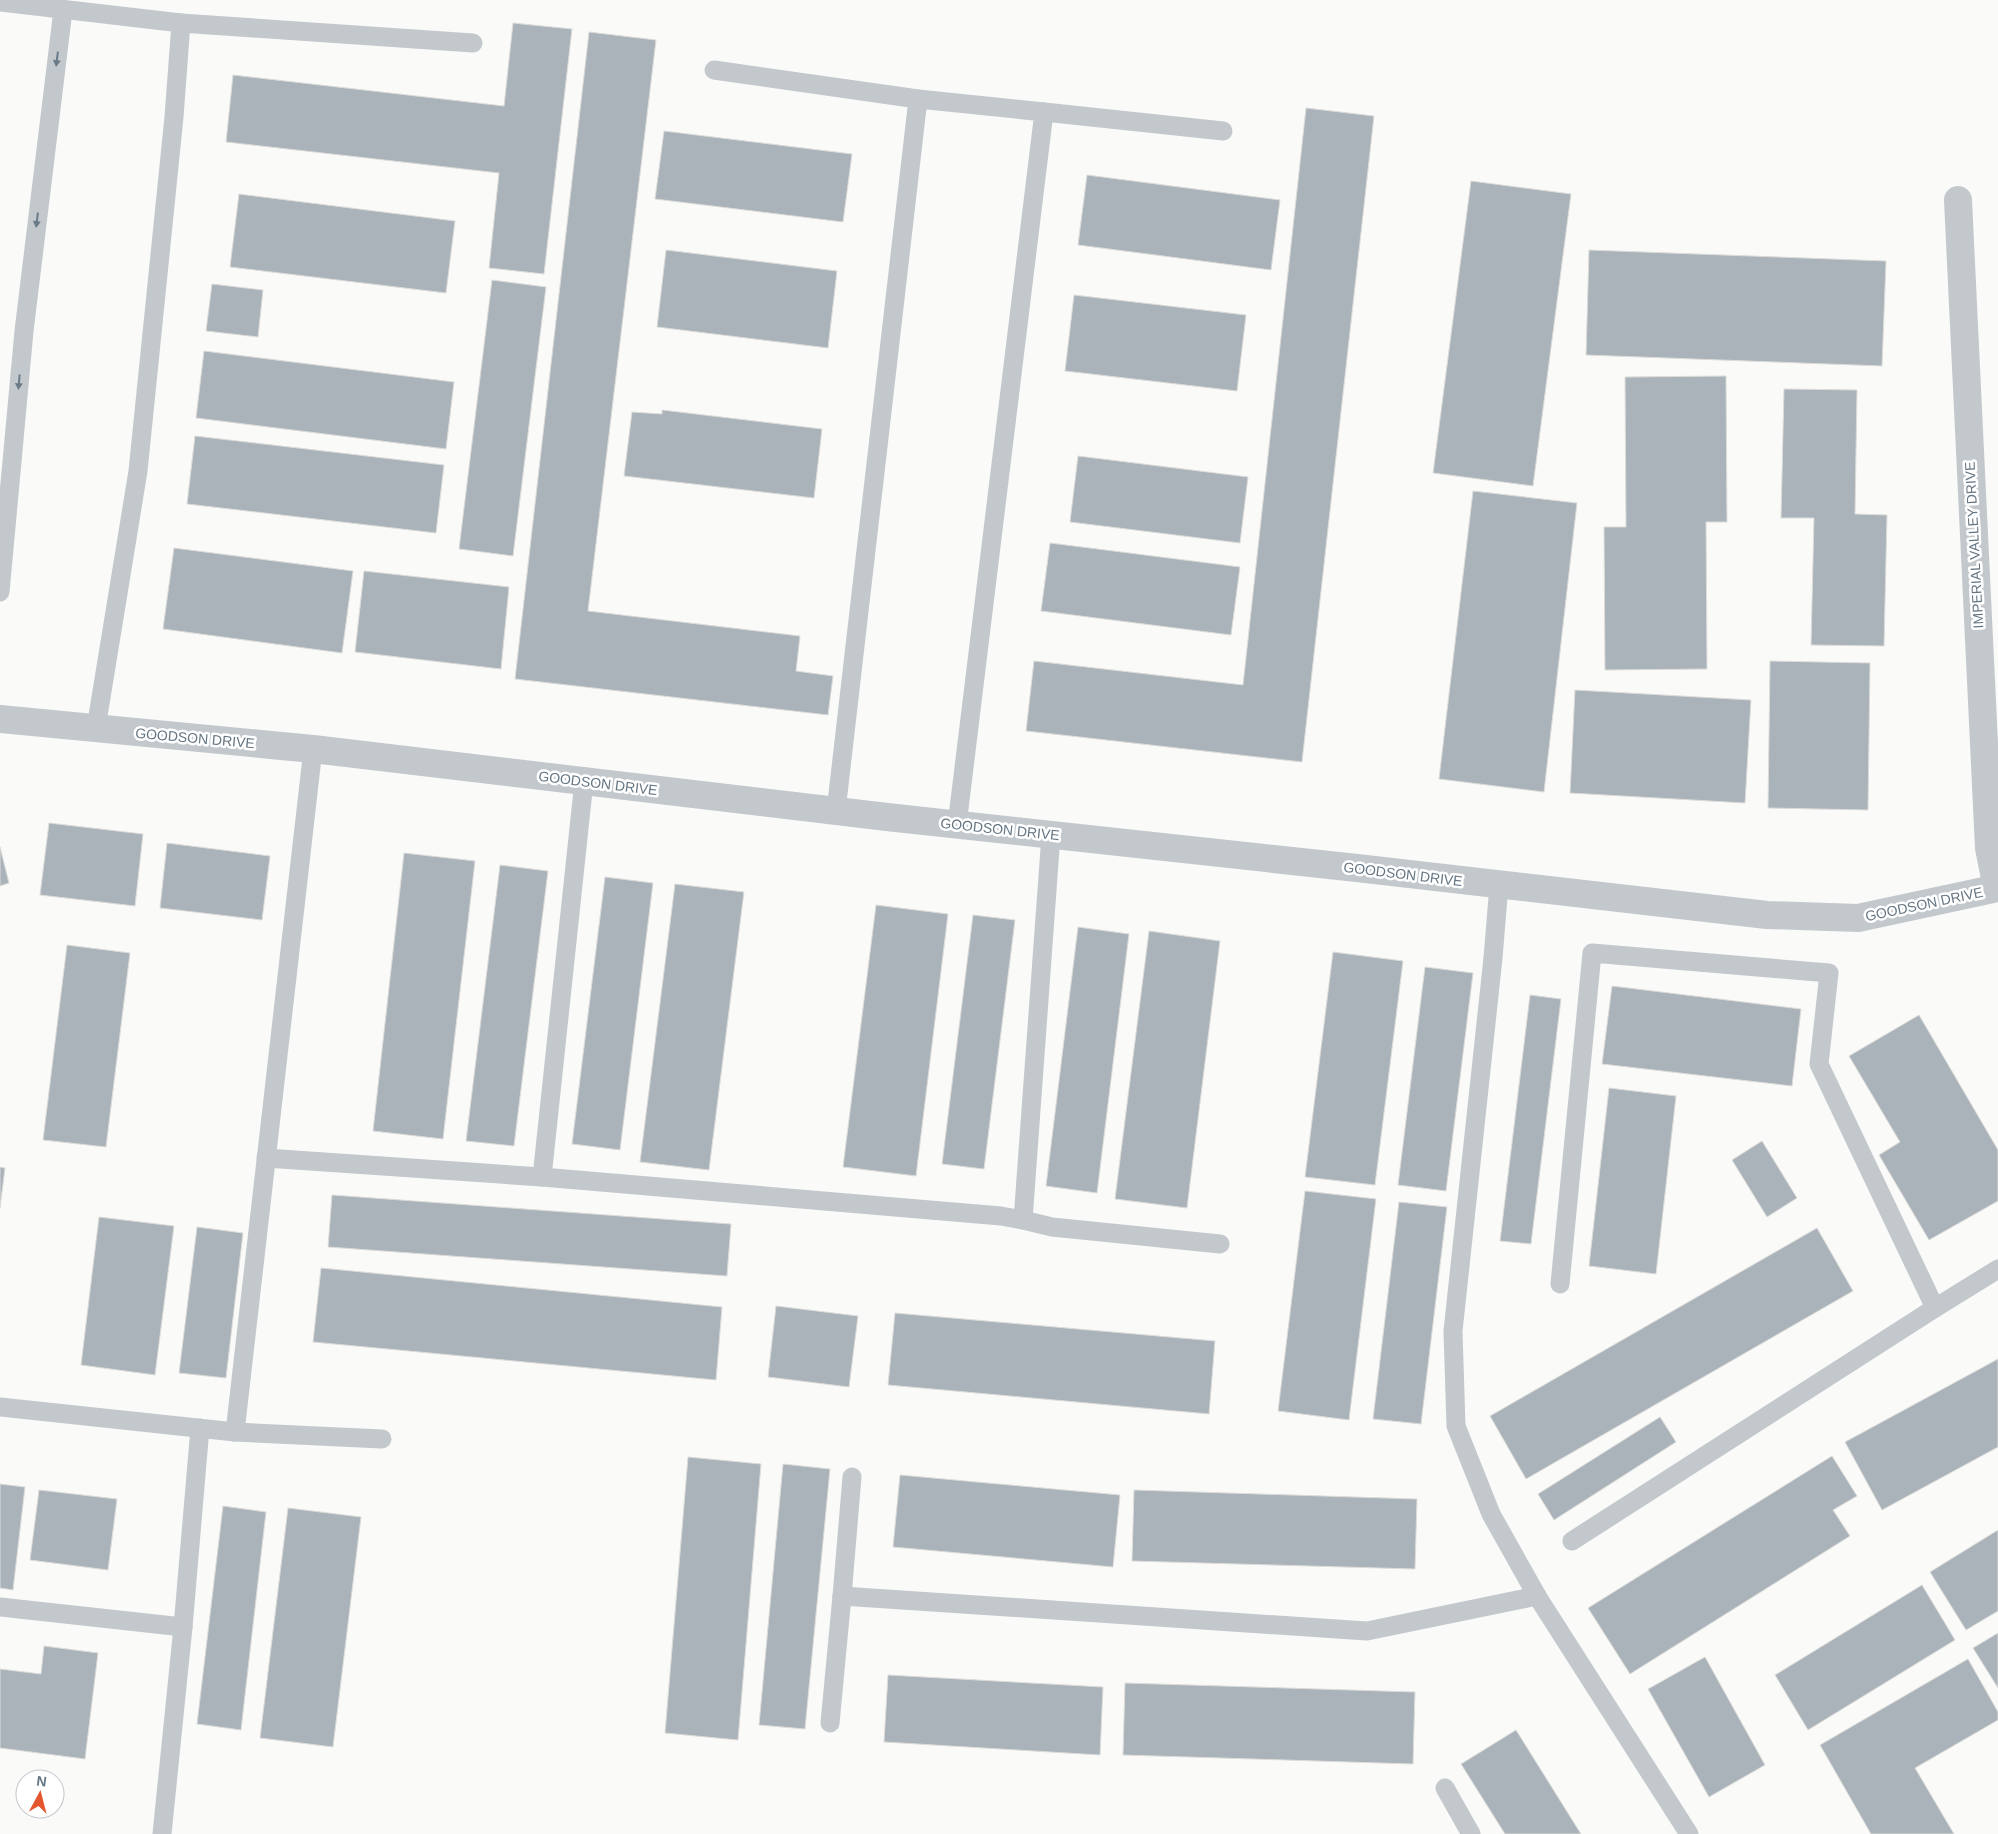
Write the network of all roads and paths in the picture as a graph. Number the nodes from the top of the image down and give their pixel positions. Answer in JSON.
{"nodes":[{"id":1,"x":0,"y":2,"type":"edge"},
{"id":2,"x":63,"y":10,"type":"junction"},
{"id":3,"x":181,"y":23,"type":"junction"},
{"id":4,"x":473,"y":43,"type":"dead end"},
{"id":5,"x":714,"y":70,"type":"dead end"},
{"id":6,"x":918,"y":99,"type":"junction"},
{"id":7,"x":1044,"y":112,"type":"junction"},
{"id":8,"x":1223,"y":131,"type":"dead end"},
{"id":9,"x":1958,"y":200,"type":"dead end"},
{"id":10,"x":0,"y":592,"type":"edge"},
{"id":11,"x":0,"y":719,"type":"edge"},
{"id":12,"x":96,"y":728,"type":"junction"},
{"id":13,"x":313,"y":749,"type":"junction"},
{"id":14,"x":584,"y":781,"type":"junction"},
{"id":15,"x":836,"y":811,"type":"junction"},
{"id":16,"x":957,"y":825,"type":"junction"},
{"id":17,"x":1051,"y":835,"type":"junction"},
{"id":18,"x":1500,"y":885,"type":"junction"},
{"id":19,"x":1998,"y":889,"type":"edge"},
{"id":20,"x":266,"y":1158,"type":"junction"},
{"id":21,"x":542,"y":1177,"type":"junction"},
{"id":22,"x":1023,"y":1220,"type":"junction"},
{"id":23,"x":1220,"y":1244,"type":"dead end"},
{"id":24,"x":1998,"y":1269,"type":"edge"},
{"id":25,"x":1560,"y":1284,"type":"dead end"},
{"id":26,"x":1935,"y":1308,"type":"junction"},
{"id":27,"x":0,"y":1407,"type":"edge"},
{"id":28,"x":200,"y":1428,"type":"junction"},
{"id":29,"x":235,"y":1432,"type":"junction"},
{"id":30,"x":382,"y":1439,"type":"dead end"},
{"id":31,"x":852,"y":1477,"type":"dead end"},
{"id":32,"x":1572,"y":1541,"type":"dead end"},
{"id":33,"x":842,"y":1596,"type":"junction"},
{"id":34,"x":1536,"y":1596,"type":"junction"},
{"id":35,"x":0,"y":1607,"type":"edge"},
{"id":36,"x":183,"y":1627,"type":"junction"},
{"id":37,"x":830,"y":1723,"type":"dead end"},
{"id":38,"x":1445,"y":1788,"type":"dead end"},
{"id":39,"x":162,"y":1834,"type":"edge"},
{"id":40,"x":1471,"y":1834,"type":"edge"},
{"id":41,"x":1689,"y":1834,"type":"edge"}],
"edges":[{"from":1,"to":2,"type":"lane"},
{"from":2,"to":3,"type":"lane"},
{"from":2,"to":10,"type":"lane","one_way":true},
{"from":3,"to":4,"type":"lane"},
{"from":3,"to":12,"type":"lane"},
{"from":5,"to":6,"type":"lane"},
{"from":6,"to":7,"type":"lane"},
{"from":6,"to":15,"type":"lane"},
{"from":7,"to":8,"type":"lane"},
{"from":7,"to":16,"type":"lane"},
{"from":9,"to":19,"type":"street","name":"IMPERIAL VALLEY DRIVE"},
{"from":11,"to":12,"type":"street","name":"GOODSON DRIVE"},
{"from":12,"to":13,"type":"street","name":"GOODSON DRIVE"},
{"from":13,"to":14,"type":"street","name":"GOODSON DRIVE"},
{"from":13,"to":20,"type":"lane"},
{"from":14,"to":15,"type":"street","name":"GOODSON DRIVE"},
{"from":14,"to":21,"type":"lane"},
{"from":15,"to":16,"type":"street","name":"GOODSON DRIVE"},
{"from":16,"to":17,"type":"street","name":"GOODSON DRIVE"},
{"from":17,"to":18,"type":"street","name":"GOODSON DRIVE"},
{"from":17,"to":22,"type":"lane"},
{"from":18,"to":19,"type":"street","name":"GOODSON DRIVE"},
{"from":18,"to":34,"type":"lane"},
{"from":20,"to":21,"type":"lane"},
{"from":20,"to":29,"type":"lane"},
{"from":21,"to":22,"type":"lane"},
{"from":22,"to":23,"type":"lane"},
{"from":24,"to":26,"type":"lane"},
{"from":25,"to":26,"type":"lane"},
{"from":26,"to":32,"type":"lane"},
{"from":27,"to":28,"type":"lane"},
{"from":28,"to":29,"type":"lane"},
{"from":28,"to":36,"type":"lane"},
{"from":29,"to":30,"type":"lane"},
{"from":31,"to":33,"type":"lane"},
{"from":33,"to":34,"type":"lane"},
{"from":33,"to":37,"type":"lane"},
{"from":34,"to":41,"type":"lane"},
{"from":35,"to":36,"type":"lane"},
{"from":36,"to":39,"type":"lane"},
{"from":38,"to":40,"type":"lane"}]}
